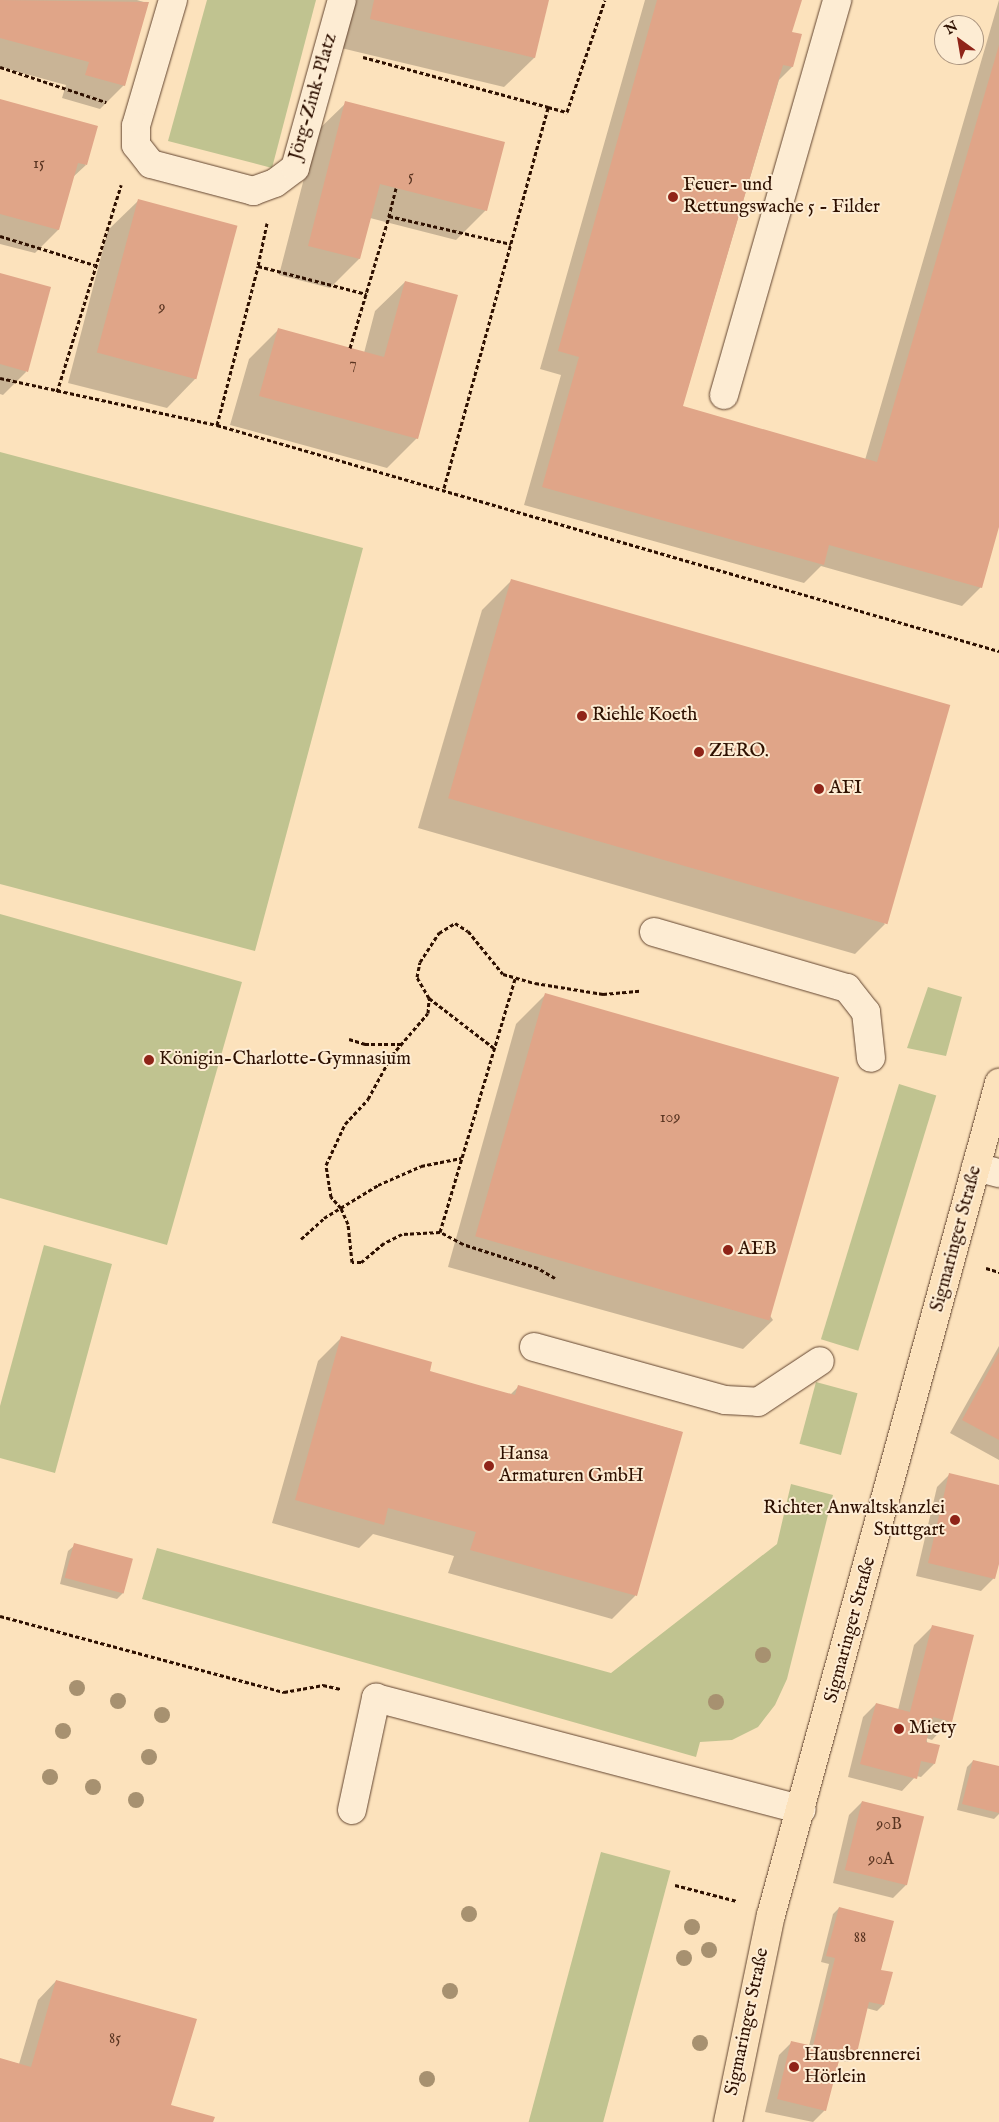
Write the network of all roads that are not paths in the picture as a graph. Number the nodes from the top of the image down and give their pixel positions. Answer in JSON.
{"nodes":[{"id":1,"x":173,"y":0,"type":"edge"},
{"id":2,"x":342,"y":0,"type":"edge"},
{"id":3,"x":838,"y":0,"type":"edge"},
{"id":4,"x":724,"y":395,"type":"dead end"},
{"id":5,"x":654,"y":932,"type":"dead end"},
{"id":6,"x":871,"y":1058,"type":"dead end"},
{"id":7,"x":999,"y":1083,"type":"edge"},
{"id":8,"x":988,"y":1170,"type":"edge"},
{"id":9,"x":534,"y":1347,"type":"dead end"},
{"id":10,"x":820,"y":1361,"type":"dead end"},
{"id":11,"x":352,"y":1810,"type":"dead end"},
{"id":12,"x":802,"y":1810,"type":"junction"},
{"id":13,"x":728,"y":2122,"type":"edge"}],
"edges":[{"from":1,"to":2,"type":"lane","name":"Jörg-Zink-Platz"},
{"from":3,"to":4,"type":"lane"},
{"from":5,"to":6,"type":"lane"},
{"from":7,"to":8,"type":"main road","name":"Sigmaringer Straße"},
{"from":8,"to":12,"type":"main road","name":"Sigmaringer Straße"},
{"from":9,"to":10,"type":"lane"},
{"from":11,"to":12,"type":"lane"},
{"from":12,"to":13,"type":"main road","name":"Sigmaringer Straße"}]}
